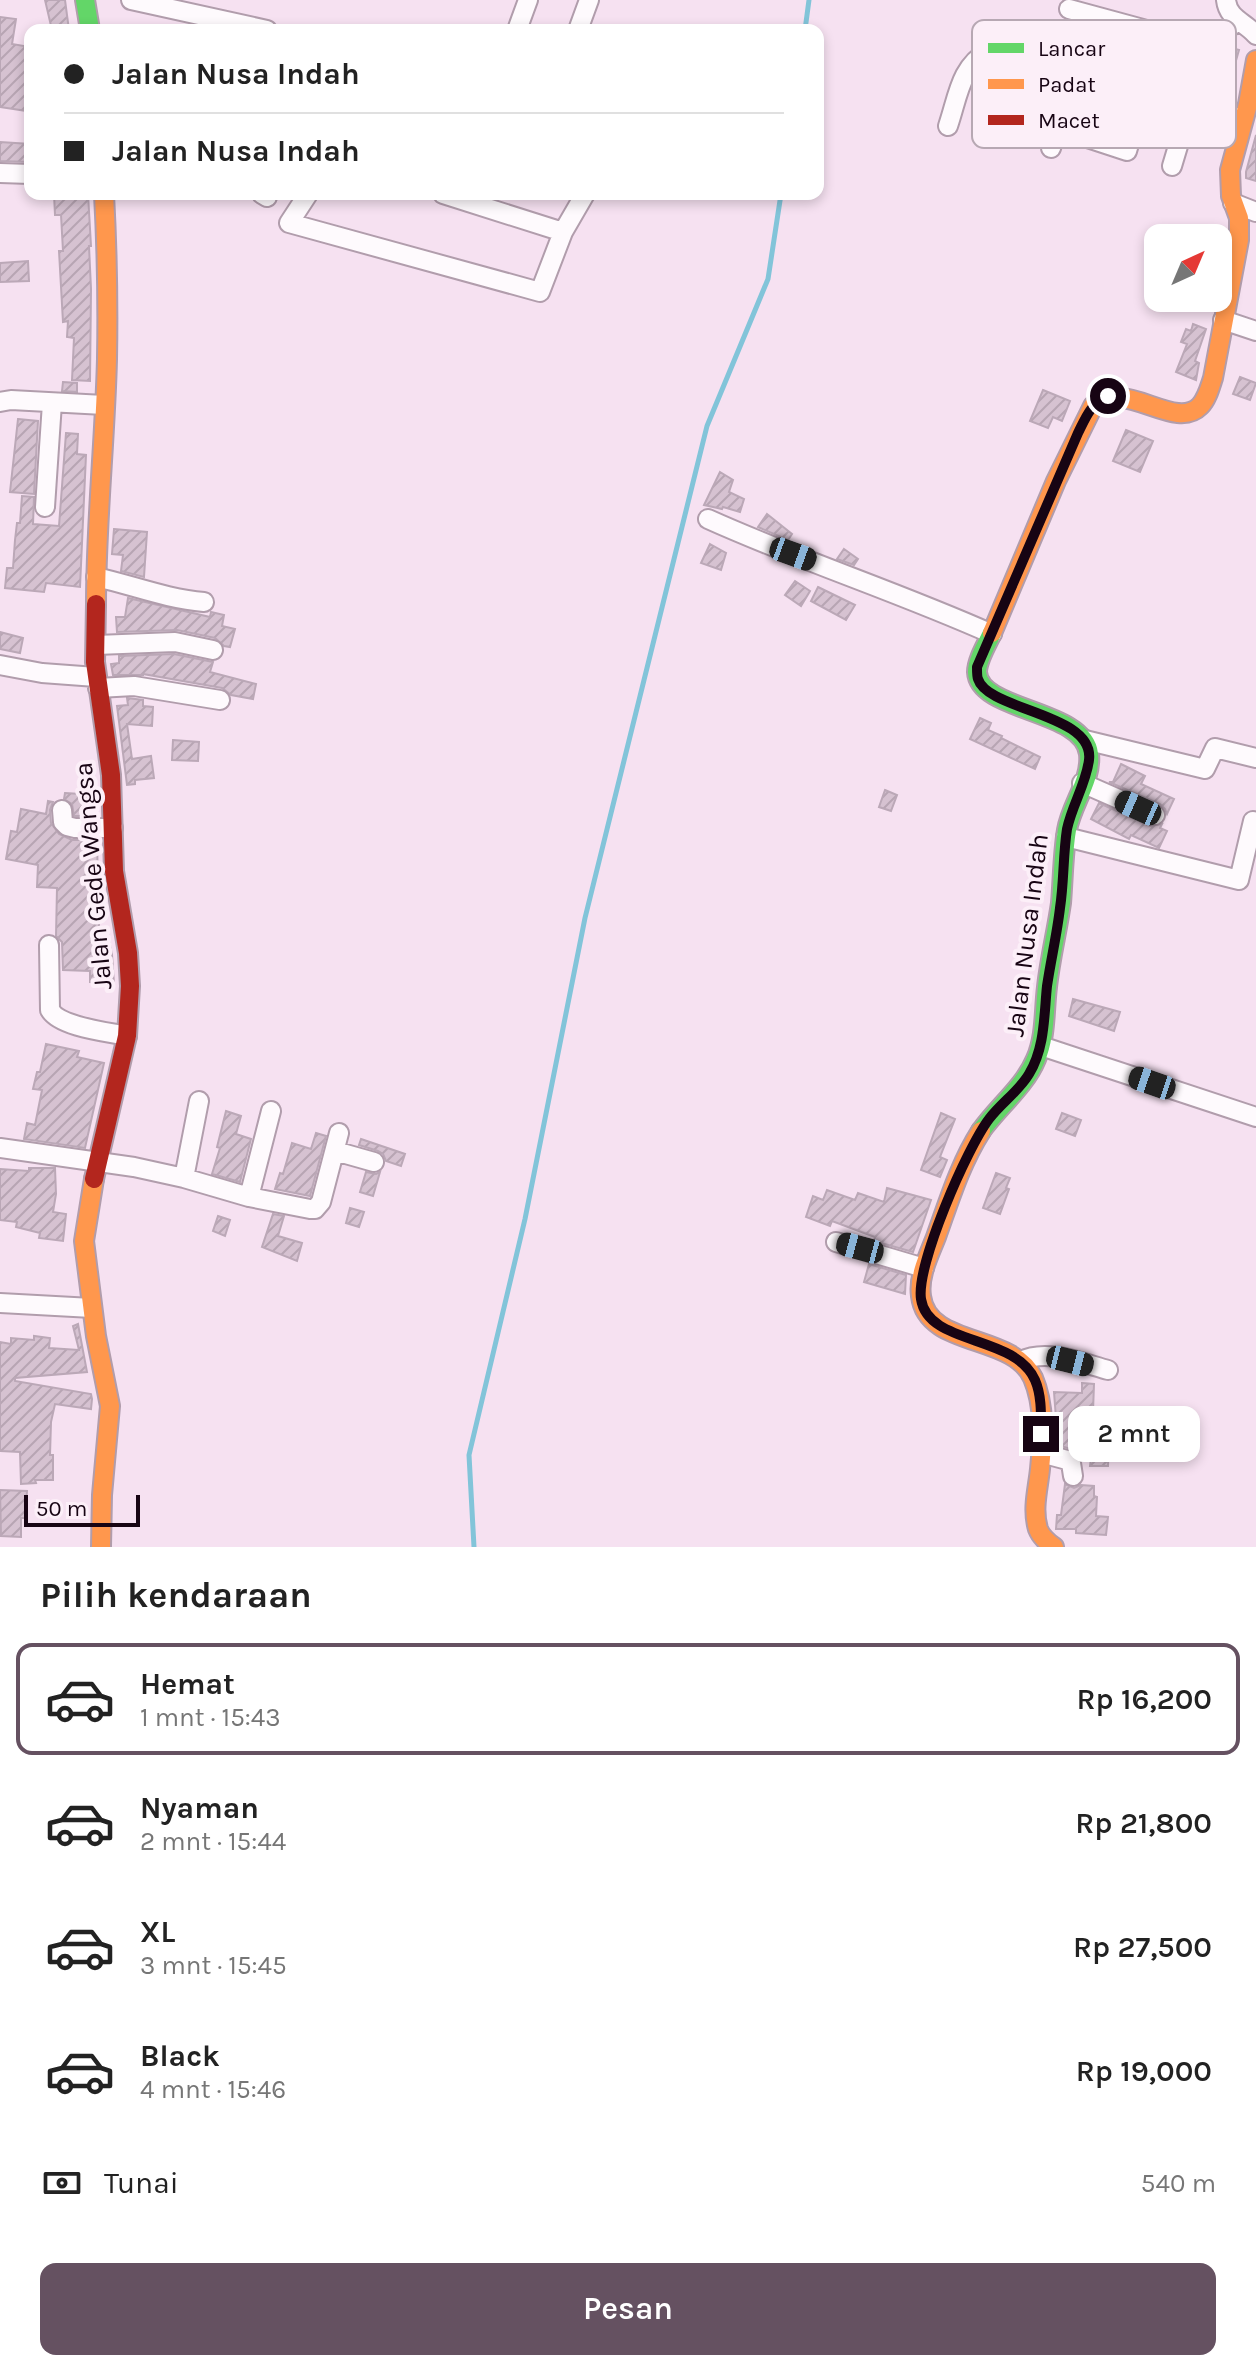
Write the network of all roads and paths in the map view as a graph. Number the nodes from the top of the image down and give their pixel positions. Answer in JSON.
{"nodes":[{"id":1,"x":85,"y":0,"type":"edge"},
{"id":2,"x":131,"y":0,"type":"edge"},
{"id":3,"x":528,"y":0,"type":"edge"},
{"id":4,"x":589,"y":0,"type":"edge"},
{"id":5,"x":1226,"y":0,"type":"edge"},
{"id":6,"x":1069,"y":9,"type":"dead end"},
{"id":7,"x":1110,"y":20,"type":"edge"},
{"id":8,"x":1238,"y":21,"type":"joint"},
{"id":9,"x":89,"y":24,"type":"edge"},
{"id":10,"x":240,"y":24,"type":"edge"},
{"id":11,"x":519,"y":24,"type":"edge"},
{"id":12,"x":580,"y":24,"type":"edge"},
{"id":13,"x":1256,"y":35,"type":"edge"},
{"id":14,"x":1256,"y":60,"type":"edge"},
{"id":15,"x":972,"y":62,"type":"edge"},
{"id":16,"x":1249,"y":110,"type":"edge"},
{"id":17,"x":948,"y":126,"type":"dead end"},
{"id":18,"x":1177,"y":148,"type":"edge"},
{"id":19,"x":1172,"y":166,"type":"dead end"},
{"id":20,"x":0,"y":173,"type":"edge"},
{"id":21,"x":24,"y":174,"type":"edge"},
{"id":22,"x":104,"y":200,"type":"edge"},
{"id":23,"x":304,"y":200,"type":"edge"},
{"id":24,"x":462,"y":200,"type":"edge"},
{"id":25,"x":582,"y":200,"type":"edge"},
{"id":26,"x":1233,"y":203,"type":"junction"},
{"id":27,"x":1256,"y":212,"type":"edge"},
{"id":28,"x":563,"y":232,"type":"junction"},
{"id":29,"x":1223,"y":320,"type":"junction"},
{"id":30,"x":1256,"y":331,"type":"edge"},
{"id":31,"x":0,"y":402,"type":"edge"},
{"id":32,"x":52,"y":403,"type":"junction"},
{"id":33,"x":104,"y":405,"type":"junction"},
{"id":34,"x":45,"y":507,"type":"dead end"},
{"id":35,"x":708,"y":519,"type":"dead end"},
{"id":36,"x":96,"y":577,"type":"junction"},
{"id":37,"x":204,"y":602,"type":"dead end"},
{"id":38,"x":992,"y":634,"type":"junction"},
{"id":39,"x":96,"y":645,"type":"junction"},
{"id":40,"x":213,"y":650,"type":"dead end"},
{"id":41,"x":0,"y":665,"type":"edge"},
{"id":42,"x":97,"y":682,"type":"junction"},
{"id":43,"x":220,"y":700,"type":"dead end"},
{"id":44,"x":1085,"y":740,"type":"junction"},
{"id":45,"x":1256,"y":758,"type":"edge"},
{"id":46,"x":1082,"y":783,"type":"junction"},
{"id":47,"x":62,"y":810,"type":"dead end"},
{"id":48,"x":1155,"y":815,"type":"dead end"},
{"id":49,"x":1256,"y":822,"type":"edge"},
{"id":50,"x":113,"y":828,"type":"junction"},
{"id":51,"x":1066,"y":837,"type":"junction"},
{"id":52,"x":1249,"y":865,"type":"edge"},
{"id":53,"x":49,"y":945,"type":"dead end"},
{"id":54,"x":127,"y":1036,"type":"junction"},
{"id":55,"x":1041,"y":1046,"type":"junction"},
{"id":56,"x":199,"y":1101,"type":"dead end"},
{"id":57,"x":271,"y":1111,"type":"dead end"},
{"id":58,"x":1256,"y":1117,"type":"edge"},
{"id":59,"x":0,"y":1148,"type":"edge"},
{"id":60,"x":98,"y":1161,"type":"junction"},
{"id":61,"x":374,"y":1162,"type":"dead end"},
{"id":62,"x":184,"y":1178,"type":"junction"},
{"id":63,"x":249,"y":1197,"type":"junction"},
{"id":64,"x":836,"y":1242,"type":"dead end"},
{"id":65,"x":924,"y":1268,"type":"junction"},
{"id":66,"x":0,"y":1303,"type":"edge"},
{"id":67,"x":92,"y":1308,"type":"junction"},
{"id":68,"x":1021,"y":1361,"type":"junction"},
{"id":69,"x":1108,"y":1370,"type":"dead end"},
{"id":70,"x":1041,"y":1453,"type":"junction"},
{"id":71,"x":1073,"y":1476,"type":"dead end"},
{"id":72,"x":101,"y":1547,"type":"edge"},
{"id":73,"x":1054,"y":1547,"type":"edge"}],
"edges":[{"from":1,"to":9,"type":"street"},
{"from":2,"to":10,"type":"street"},
{"from":3,"to":11,"type":"street"},
{"from":4,"to":12,"type":"street"},
{"from":5,"to":8,"type":"street"},
{"from":6,"to":7,"type":"street"},
{"from":8,"to":13,"type":"street"},
{"from":14,"to":16,"type":"street"},
{"from":15,"to":17,"type":"street"},
{"from":16,"to":26,"type":"street"},
{"from":18,"to":19,"type":"street"},
{"from":20,"to":21,"type":"street"},
{"from":22,"to":33,"type":"street","name":"Jalan Gede Wangsa"},
{"from":23,"to":28,"type":"street"},
{"from":24,"to":28,"type":"street"},
{"from":25,"to":28,"type":"street"},
{"from":26,"to":27,"type":"street"},
{"from":26,"to":29,"type":"street"},
{"from":29,"to":30,"type":"street"},
{"from":29,"to":38,"type":"street"},
{"from":31,"to":32,"type":"street"},
{"from":32,"to":33,"type":"street"},
{"from":32,"to":34,"type":"street"},
{"from":33,"to":36,"type":"street","name":"Jalan Gede Wangsa"},
{"from":35,"to":38,"type":"street"},
{"from":36,"to":37,"type":"street"},
{"from":36,"to":39,"type":"street","name":"Jalan Gede Wangsa"},
{"from":38,"to":44,"type":"street"},
{"from":39,"to":40,"type":"street"},
{"from":39,"to":42,"type":"street","name":"Jalan Gede Wangsa"},
{"from":41,"to":42,"type":"street"},
{"from":42,"to":43,"type":"street"},
{"from":42,"to":50,"type":"street","name":"Jalan Gede Wangsa"},
{"from":44,"to":45,"type":"street"},
{"from":44,"to":46,"type":"street","name":"Jalan Nusa Indah"},
{"from":46,"to":48,"type":"street"},
{"from":46,"to":51,"type":"street","name":"Jalan Nusa Indah"},
{"from":47,"to":50,"type":"street"},
{"from":49,"to":52,"type":"street"},
{"from":50,"to":54,"type":"street","name":"Jalan Gede Wangsa"},
{"from":51,"to":52,"type":"street"},
{"from":51,"to":55,"type":"street","name":"Jalan Nusa Indah"},
{"from":53,"to":54,"type":"street"},
{"from":54,"to":60,"type":"street","name":"Jalan Gede Wangsa"},
{"from":55,"to":58,"type":"street"},
{"from":55,"to":65,"type":"street","name":"Jalan Nusa Indah"},
{"from":56,"to":62,"type":"street"},
{"from":57,"to":63,"type":"street"},
{"from":59,"to":60,"type":"street"},
{"from":60,"to":62,"type":"street"},
{"from":60,"to":67,"type":"street","name":"Jalan Gede Wangsa"},
{"from":61,"to":63,"type":"street"},
{"from":62,"to":63,"type":"street"},
{"from":64,"to":65,"type":"street"},
{"from":65,"to":68,"type":"street","name":"Jalan Nusa Indah"},
{"from":66,"to":67,"type":"street"},
{"from":67,"to":72,"type":"street","name":"Jalan Gede Wangsa"},
{"from":68,"to":69,"type":"street"},
{"from":68,"to":70,"type":"street"},
{"from":70,"to":71,"type":"street"},
{"from":70,"to":73,"type":"street"}]}
